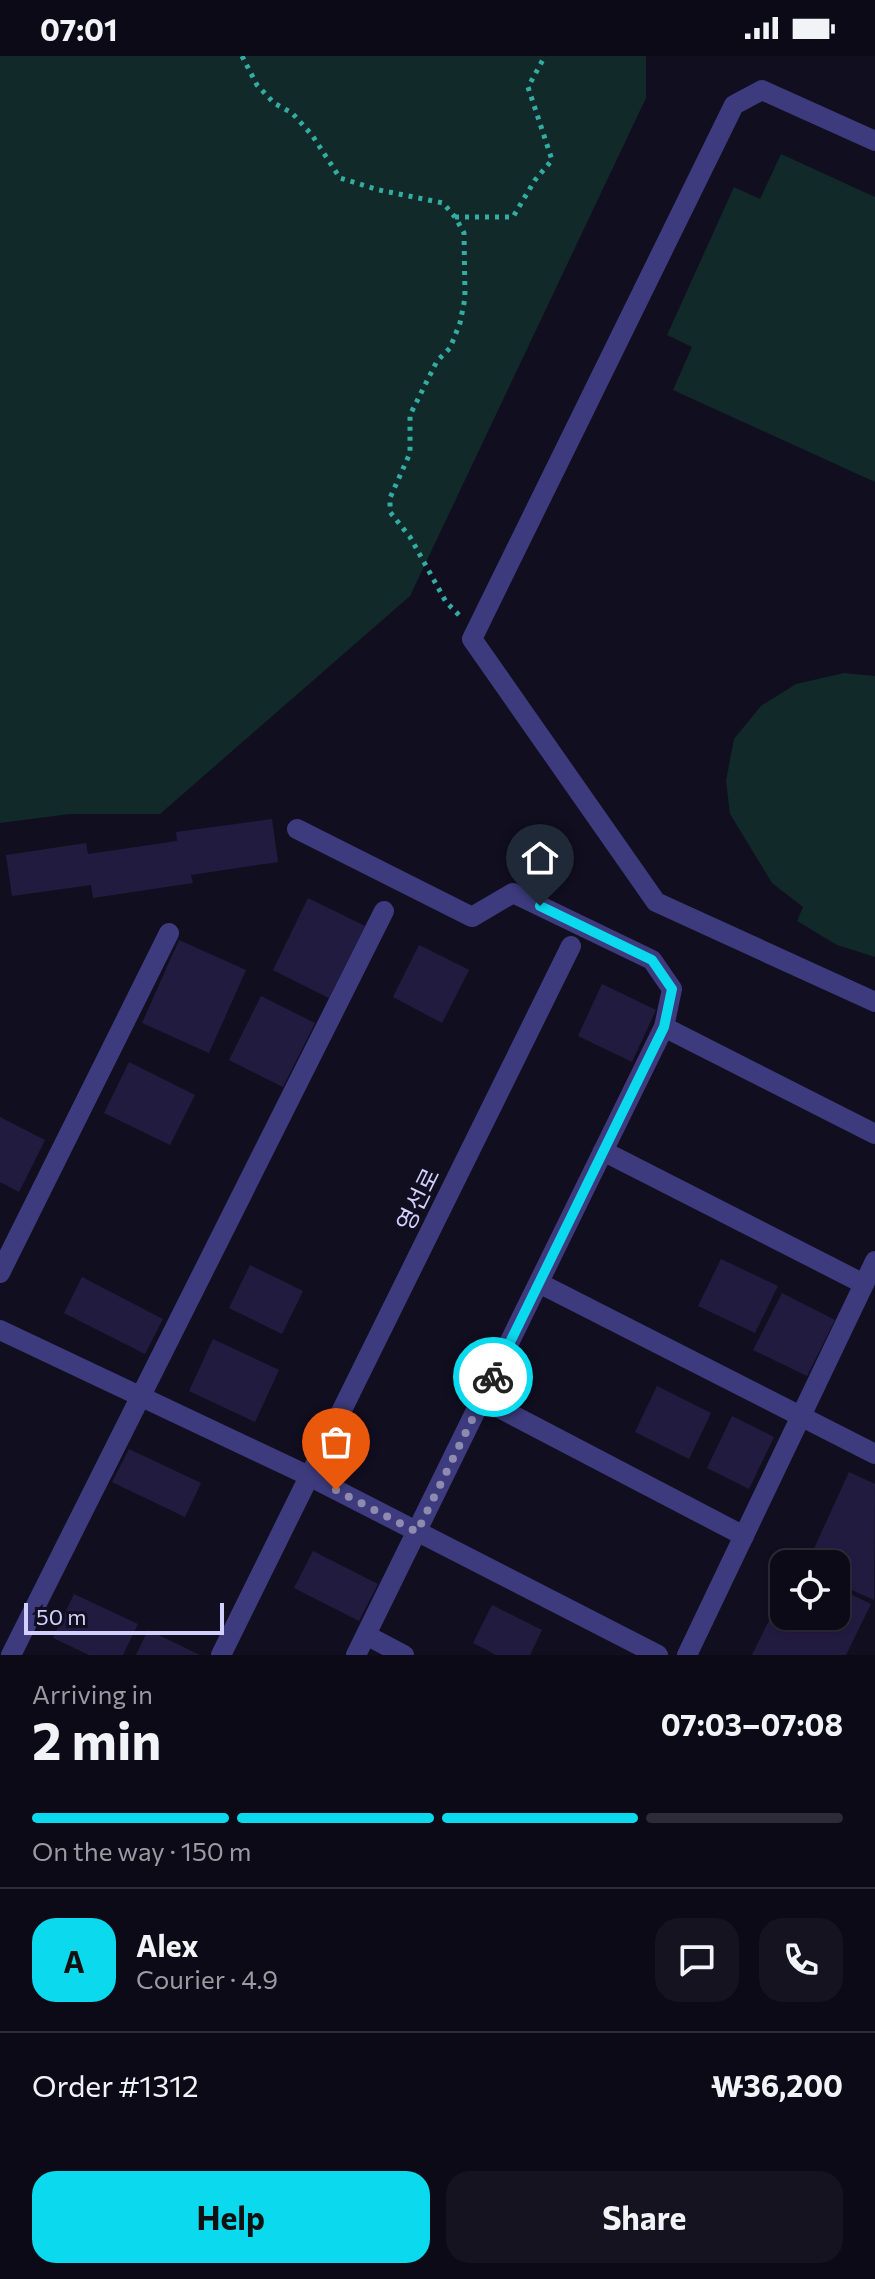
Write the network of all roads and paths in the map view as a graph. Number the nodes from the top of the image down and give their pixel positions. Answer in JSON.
{"nodes":[{"id":1,"x":242,"y":56,"type":"edge"},
{"id":2,"x":545,"y":56,"type":"edge"},
{"id":3,"x":875,"y":141,"type":"edge"},
{"id":4,"x":455,"y":217,"type":"junction"},
{"id":5,"x":461,"y":616,"type":"dead end"},
{"id":6,"x":297,"y":829,"type":"dead end"},
{"id":7,"x":384,"y":911,"type":"dead end"},
{"id":8,"x":169,"y":933,"type":"dead end"},
{"id":9,"x":571,"y":946,"type":"dead end"},
{"id":10,"x":875,"y":1002,"type":"edge"},
{"id":11,"x":664,"y":1027,"type":"junction"},
{"id":12,"x":875,"y":1134,"type":"edge"},
{"id":13,"x":603,"y":1151,"type":"junction"},
{"id":14,"x":875,"y":1261,"type":"edge"},
{"id":15,"x":0,"y":1273,"type":"edge"},
{"id":16,"x":539,"y":1283,"type":"junction"},
{"id":17,"x":864,"y":1284,"type":"junction"},
{"id":18,"x":0,"y":1330,"type":"edge"},
{"id":19,"x":140,"y":1397,"type":"junction"},
{"id":20,"x":482,"y":1399,"type":"junction"},
{"id":21,"x":800,"y":1417,"type":"junction"},
{"id":22,"x":875,"y":1454,"type":"edge"},
{"id":23,"x":309,"y":1476,"type":"junction"},
{"id":24,"x":417,"y":1532,"type":"junction"},
{"id":25,"x":744,"y":1536,"type":"junction"},
{"id":26,"x":366,"y":1635,"type":"junction"},
{"id":27,"x":11,"y":1655,"type":"edge"},
{"id":28,"x":221,"y":1655,"type":"edge"},
{"id":29,"x":356,"y":1655,"type":"edge"},
{"id":30,"x":404,"y":1655,"type":"edge"},
{"id":31,"x":658,"y":1655,"type":"edge"},
{"id":32,"x":687,"y":1655,"type":"edge"}],
"edges":[{"from":1,"to":4,"type":"path"},
{"from":2,"to":4,"type":"path"},
{"from":3,"to":10,"type":"street"},
{"from":4,"to":5,"type":"path"},
{"from":6,"to":11,"type":"street"},
{"from":7,"to":19,"type":"street"},
{"from":8,"to":15,"type":"street"},
{"from":9,"to":23,"type":"street","name":"영선로"},
{"from":11,"to":12,"type":"street"},
{"from":11,"to":13,"type":"street"},
{"from":13,"to":16,"type":"street"},
{"from":13,"to":17,"type":"street"},
{"from":14,"to":17,"type":"street"},
{"from":16,"to":20,"type":"street"},
{"from":16,"to":21,"type":"street"},
{"from":17,"to":21,"type":"street"},
{"from":18,"to":19,"type":"street"},
{"from":19,"to":23,"type":"street"},
{"from":19,"to":27,"type":"street"},
{"from":20,"to":24,"type":"street"},
{"from":20,"to":25,"type":"street"},
{"from":21,"to":22,"type":"street"},
{"from":21,"to":25,"type":"street"},
{"from":23,"to":24,"type":"street"},
{"from":23,"to":28,"type":"street","name":"영선로"},
{"from":24,"to":26,"type":"street"},
{"from":24,"to":31,"type":"street"},
{"from":25,"to":32,"type":"street"},
{"from":26,"to":29,"type":"street"},
{"from":26,"to":30,"type":"street"}]}
